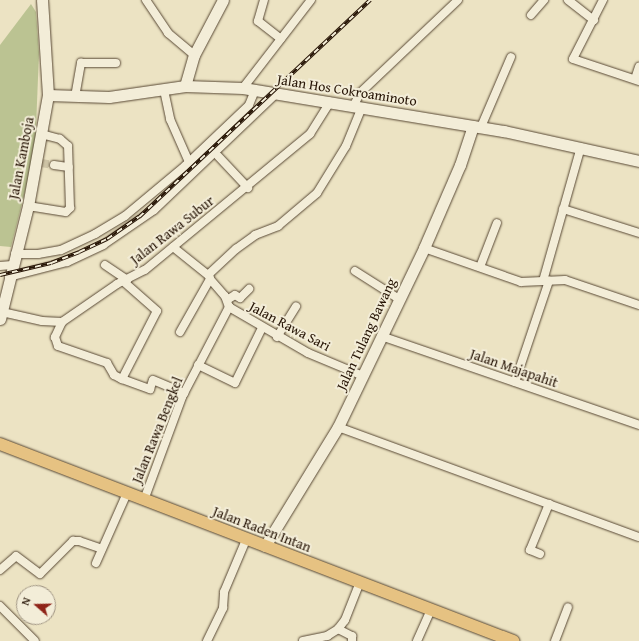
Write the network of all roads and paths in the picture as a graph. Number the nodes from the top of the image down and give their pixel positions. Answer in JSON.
{"nodes":[{"id":1,"x":42,"y":0,"type":"edge"},
{"id":2,"x":146,"y":0,"type":"edge"},
{"id":3,"x":223,"y":0,"type":"edge"},
{"id":4,"x":264,"y":0,"type":"edge"},
{"id":5,"x":311,"y":0,"type":"edge"},
{"id":6,"x":458,"y":0,"type":"edge"},
{"id":7,"x":544,"y":0,"type":"edge"},
{"id":8,"x":568,"y":0,"type":"edge"},
{"id":9,"x":603,"y":0,"type":"edge"},
{"id":10,"x":531,"y":15,"type":"dead end"},
{"id":11,"x":594,"y":20,"type":"junction"},
{"id":12,"x":281,"y":39,"type":"junction"},
{"id":13,"x":194,"y":55,"type":"junction"},
{"id":14,"x":511,"y":57,"type":"dead end"},
{"id":15,"x":116,"y":63,"type":"dead end"},
{"id":16,"x":639,"y":67,"type":"edge"},
{"id":17,"x":637,"y":80,"type":"edge"},
{"id":18,"x":185,"y":86,"type":"junction"},
{"id":19,"x":243,"y":88,"type":"junction"},
{"id":20,"x":164,"y":90,"type":"junction"},
{"id":21,"x":255,"y":90,"type":"junction"},
{"id":22,"x":276,"y":94,"type":"junction"},
{"id":23,"x":48,"y":96,"type":"junction"},
{"id":24,"x":75,"y":97,"type":"junction"},
{"id":25,"x":330,"y":102,"type":"junction"},
{"id":26,"x":358,"y":106,"type":"junction"},
{"id":27,"x":477,"y":126,"type":"junction"},
{"id":28,"x":41,"y":134,"type":"junction"},
{"id":29,"x":581,"y":147,"type":"junction"},
{"id":30,"x":218,"y":156,"type":"dead end"},
{"id":31,"x":639,"y":161,"type":"edge"},
{"id":32,"x":189,"y":162,"type":"junction"},
{"id":33,"x":54,"y":165,"type":"tunnel mouth"},
{"id":34,"x":69,"y":167,"type":"junction"},
{"id":35,"x":248,"y":188,"type":"junction"},
{"id":36,"x":28,"y":206,"type":"junction"},
{"id":37,"x":563,"y":209,"type":"junction"},
{"id":38,"x":497,"y":224,"type":"dead end"},
{"id":39,"x":639,"y":233,"type":"edge"},
{"id":40,"x":173,"y":247,"type":"junction"},
{"id":41,"x":424,"y":248,"type":"junction"},
{"id":42,"x":15,"y":254,"type":"junction"},
{"id":43,"x":105,"y":265,"type":"dead end"},
{"id":44,"x":0,"y":266,"type":"edge"},
{"id":45,"x":12,"y":266,"type":"junction"},
{"id":46,"x":480,"y":267,"type":"junction"},
{"id":47,"x":355,"y":271,"type":"dead end"},
{"id":48,"x":9,"y":277,"type":"junction"},
{"id":49,"x":209,"y":277,"type":"junction"},
{"id":50,"x":125,"y":280,"type":"junction"},
{"id":51,"x":546,"y":281,"type":"junction"},
{"id":52,"x":249,"y":289,"type":"dead end"},
{"id":53,"x":399,"y":299,"type":"junction"},
{"id":54,"x":228,"y":303,"type":"junction"},
{"id":55,"x":639,"y":305,"type":"edge"},
{"id":56,"x":296,"y":307,"type":"dead end"},
{"id":57,"x":1,"y":315,"type":"edge"},
{"id":58,"x":62,"y":322,"type":"junction"},
{"id":59,"x":262,"y":328,"type":"junction"},
{"id":60,"x":180,"y":332,"type":"dead end"},
{"id":61,"x":381,"y":336,"type":"junction"},
{"id":62,"x":278,"y":337,"type":"junction"},
{"id":63,"x":198,"y":365,"type":"junction"},
{"id":64,"x":363,"y":376,"type":"junction"},
{"id":65,"x":122,"y":378,"type":"junction"},
{"id":66,"x":514,"y":382,"type":"junction"},
{"id":67,"x":184,"y":393,"type":"junction"},
{"id":68,"x":638,"y":423,"type":"edge"},
{"id":69,"x":338,"y":427,"type":"junction"},
{"id":70,"x":0,"y":444,"type":"edge"},
{"id":71,"x":127,"y":493,"type":"junction"},
{"id":72,"x":144,"y":500,"type":"junction"},
{"id":73,"x":549,"y":504,"type":"junction"},
{"id":74,"x":639,"y":537,"type":"edge"},
{"id":75,"x":246,"y":540,"type":"junction"},
{"id":76,"x":265,"y":546,"type":"junction"},
{"id":77,"x":102,"y":549,"type":"junction"},
{"id":78,"x":540,"y":554,"type":"dead end"},
{"id":79,"x":96,"y":563,"type":"dead end"},
{"id":80,"x":0,"y":570,"type":"edge"},
{"id":81,"x":360,"y":582,"type":"junction"},
{"id":82,"x":0,"y":606,"type":"edge"},
{"id":83,"x":568,"y":607,"type":"dead end"},
{"id":84,"x":431,"y":609,"type":"junction"},
{"id":85,"x":338,"y":629,"type":"junction"},
{"id":86,"x":487,"y":636,"type":"edge"},
{"id":87,"x":35,"y":641,"type":"edge"},
{"id":88,"x":207,"y":641,"type":"edge"},
{"id":89,"x":303,"y":641,"type":"edge"},
{"id":90,"x":352,"y":641,"type":"edge"},
{"id":91,"x":417,"y":641,"type":"edge"},
{"id":92,"x":513,"y":641,"type":"edge"},
{"id":93,"x":555,"y":641,"type":"edge"}],
"edges":[{"from":1,"to":23,"type":"street","name":"Jalan Kamboja"},
{"from":2,"to":13,"type":"street"},
{"from":3,"to":13,"type":"street"},
{"from":4,"to":12,"type":"street"},
{"from":5,"to":12,"type":"street"},
{"from":6,"to":26,"type":"street"},
{"from":7,"to":10,"type":"street"},
{"from":8,"to":11,"type":"street"},
{"from":9,"to":11,"type":"street"},
{"from":11,"to":17,"type":"street"},
{"from":12,"to":19,"type":"street"},
{"from":13,"to":18,"type":"street"},
{"from":14,"to":27,"type":"street"},
{"from":15,"to":24,"type":"street"},
{"from":16,"to":17,"type":"street"},
{"from":18,"to":19,"type":"street","name":"Jalan Hos Cokroaminoto"},
{"from":18,"to":20,"type":"street","name":"Jalan Hos Cokroaminoto"},
{"from":19,"to":21,"type":"street","name":"Jalan Hos Cokroaminoto"},
{"from":20,"to":24,"type":"street","name":"Jalan Hos Cokroaminoto"},
{"from":20,"to":32,"type":"street"},
{"from":21,"to":22,"type":"street","name":"Jalan Hos Cokroaminoto"},
{"from":21,"to":32,"type":"street"},
{"from":22,"to":25,"type":"street","name":"Jalan Hos Cokroaminoto"},
{"from":22,"to":48,"type":"street"},
{"from":23,"to":24,"type":"street","name":"Jalan Hos Cokroaminoto"},
{"from":23,"to":28,"type":"street","name":"Jalan Kamboja"},
{"from":25,"to":26,"type":"street","name":"Jalan Hos Cokroaminoto"},
{"from":25,"to":35,"type":"street","name":"Jalan Rawa Subur"},
{"from":26,"to":27,"type":"street","name":"Jalan Hos Cokroaminoto"},
{"from":26,"to":49,"type":"street"},
{"from":27,"to":29,"type":"street","name":"Jalan Hos Cokroaminoto"},
{"from":27,"to":41,"type":"street","name":"Jalan Tulang Bawang"},
{"from":28,"to":34,"type":"street"},
{"from":28,"to":36,"type":"street","name":"Jalan Kamboja"},
{"from":29,"to":31,"type":"street","name":"Jalan Hos Cokroaminoto"},
{"from":29,"to":37,"type":"street"},
{"from":30,"to":35,"type":"street"},
{"from":32,"to":42,"type":"street"},
{"from":33,"to":34,"type":"street"},
{"from":34,"to":36,"type":"street"},
{"from":35,"to":40,"type":"street","name":"Jalan Rawa Subur"},
{"from":36,"to":42,"type":"street","name":"Jalan Kamboja"},
{"from":37,"to":39,"type":"street"},
{"from":37,"to":51,"type":"street"},
{"from":38,"to":46,"type":"street"},
{"from":40,"to":49,"type":"street","name":"Jalan Rawa Sari"},
{"from":40,"to":50,"type":"street","name":"Jalan Rawa Subur"},
{"from":41,"to":46,"type":"street"},
{"from":41,"to":53,"type":"street","name":"Jalan Tulang Bawang"},
{"from":42,"to":45,"type":"street","name":"Jalan Kamboja"},
{"from":43,"to":50,"type":"street"},
{"from":44,"to":45,"type":"street"},
{"from":45,"to":48,"type":"street","name":"Jalan Kamboja"},
{"from":46,"to":51,"type":"street"},
{"from":47,"to":53,"type":"street"},
{"from":48,"to":57,"type":"street","name":"Jalan Kamboja"},
{"from":49,"to":54,"type":"street","name":"Jalan Rawa Sari"},
{"from":49,"to":60,"type":"street"},
{"from":50,"to":58,"type":"street","name":"Jalan Rawa Subur"},
{"from":50,"to":65,"type":"street"},
{"from":51,"to":55,"type":"street"},
{"from":51,"to":66,"type":"street"},
{"from":52,"to":54,"type":"street"},
{"from":53,"to":61,"type":"street","name":"Jalan Tulang Bawang"},
{"from":54,"to":59,"type":"street","name":"Jalan Rawa Sari"},
{"from":54,"to":63,"type":"street","name":"Jalan Rawa Bengkel"},
{"from":56,"to":62,"type":"street"},
{"from":57,"to":58,"type":"street"},
{"from":58,"to":65,"type":"street"},
{"from":59,"to":62,"type":"street","name":"Jalan Rawa Sari"},
{"from":59,"to":63,"type":"street"},
{"from":61,"to":64,"type":"street","name":"Jalan Tulang Bawang"},
{"from":61,"to":66,"type":"street","name":"Jalan Majapahit"},
{"from":62,"to":64,"type":"street","name":"Jalan Rawa Sari"},
{"from":63,"to":67,"type":"street","name":"Jalan Rawa Bengkel"},
{"from":64,"to":69,"type":"street","name":"Jalan Tulang Bawang"},
{"from":65,"to":67,"type":"street"},
{"from":66,"to":68,"type":"street","name":"Jalan Majapahit"},
{"from":67,"to":72,"type":"street","name":"Jalan Rawa Bengkel"},
{"from":69,"to":73,"type":"street"},
{"from":69,"to":76,"type":"street","name":"Jalan Tulang Bawang"},
{"from":70,"to":71,"type":"main road","name":"Jalan Raden Intan"},
{"from":71,"to":72,"type":"main road","name":"Jalan Raden Intan"},
{"from":71,"to":77,"type":"street"},
{"from":72,"to":75,"type":"main road","name":"Jalan Raden Intan"},
{"from":73,"to":74,"type":"street"},
{"from":73,"to":78,"type":"street"},
{"from":75,"to":76,"type":"main road","name":"Jalan Raden Intan"},
{"from":75,"to":88,"type":"street"},
{"from":76,"to":81,"type":"main road","name":"Jalan Raden Intan"},
{"from":77,"to":79,"type":"street"},
{"from":77,"to":80,"type":"street"},
{"from":81,"to":84,"type":"main road","name":"Jalan Raden Intan"},
{"from":81,"to":85,"type":"street"},
{"from":82,"to":87,"type":"street"},
{"from":83,"to":93,"type":"street"},
{"from":84,"to":86,"type":"main road","name":"Jalan Raden Intan"},
{"from":84,"to":91,"type":"street"},
{"from":85,"to":89,"type":"street"},
{"from":85,"to":90,"type":"street"},
{"from":86,"to":92,"type":"main road","name":"Jalan Raden Intan"}]}
